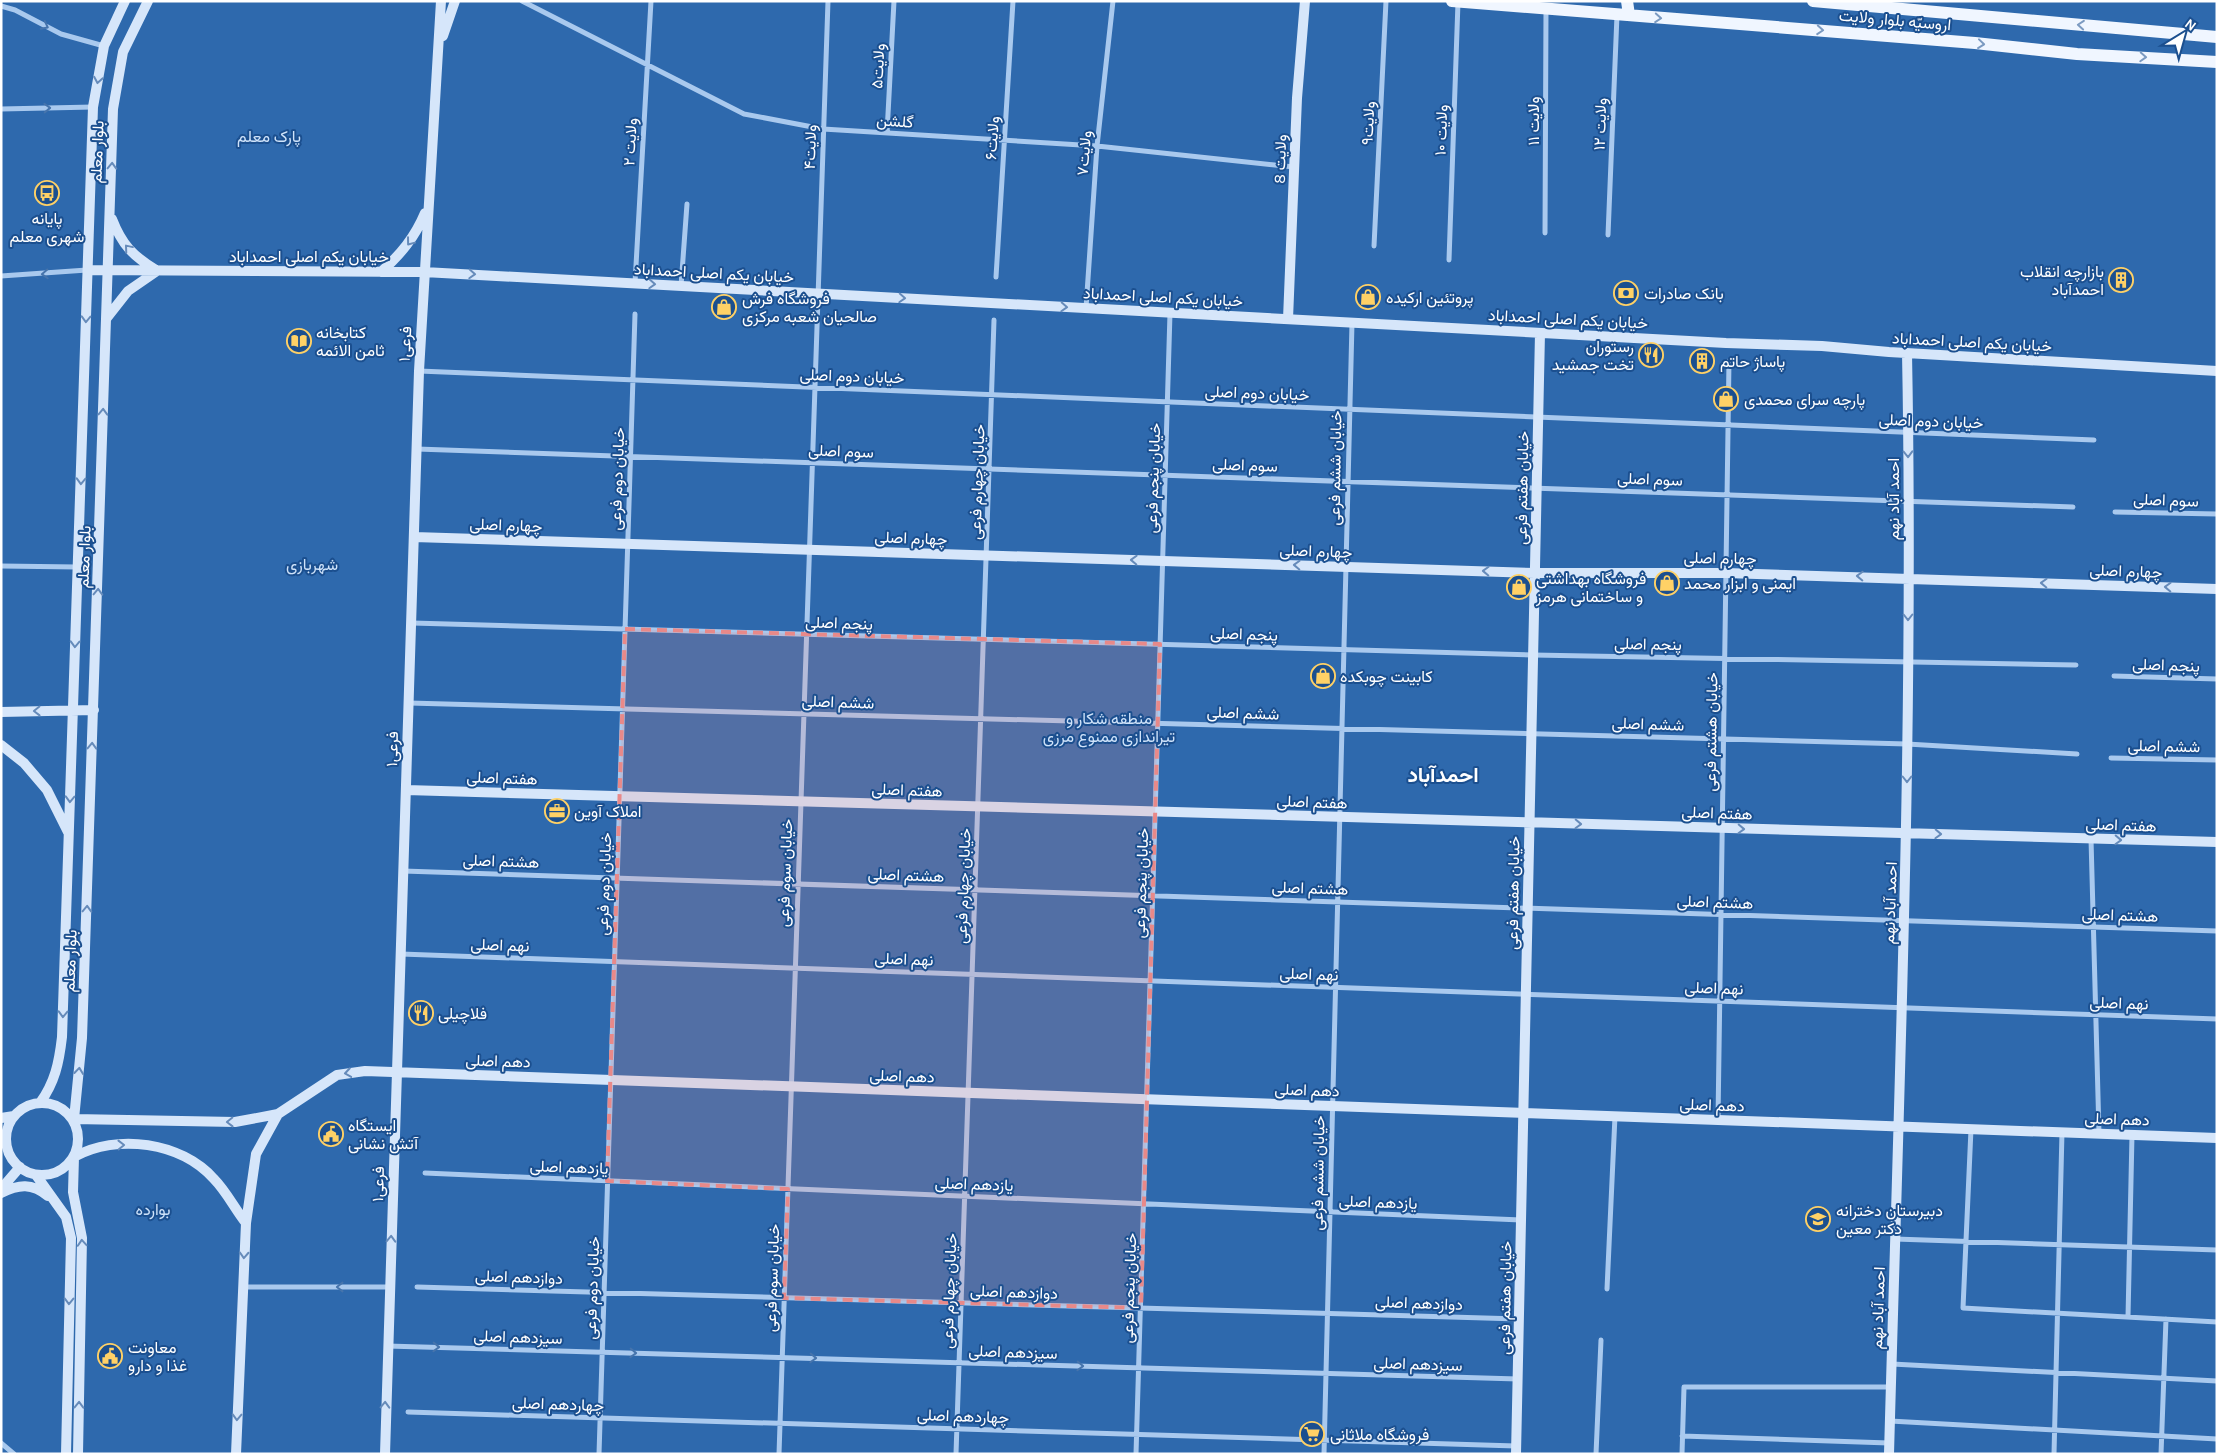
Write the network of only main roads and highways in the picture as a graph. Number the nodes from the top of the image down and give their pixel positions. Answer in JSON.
{"nodes":[{"id":1,"x":1452,"y":1,"type":"edge"},
{"id":2,"x":1627,"y":1,"type":"edge"},
{"id":3,"x":1813,"y":1,"type":"edge"},
{"id":4,"x":1458,"y":2,"type":"edge"},
{"id":5,"x":1854,"y":3,"type":"edge"},
{"id":6,"x":1580,"y":6,"type":"edge"},
{"id":7,"x":1623,"y":15,"type":"junction"},
{"id":8,"x":2217,"y":36,"type":"edge"},
{"id":9,"x":2217,"y":62,"type":"edge"}],
"edges":[{"from":1,"to":4,"type":"main road","name":"اروسیّه بلوار ولایت"},
{"from":2,"to":7,"type":"main road"},
{"from":3,"to":5,"type":"main road","name":"اروسیّه بلوار ولایت"},
{"from":4,"to":6,"type":"main road","name":"اروسیّه بلوار ولایت"},
{"from":8,"to":5,"type":"main road","name":"اروسیّه بلوار ولایت","one_way":true},
{"from":6,"to":7,"type":"main road","name":"اروسیّه بلوار ولایت"},
{"from":7,"to":9,"type":"main road","name":"اروسیّه بلوار ولایت","one_way":true}]}
